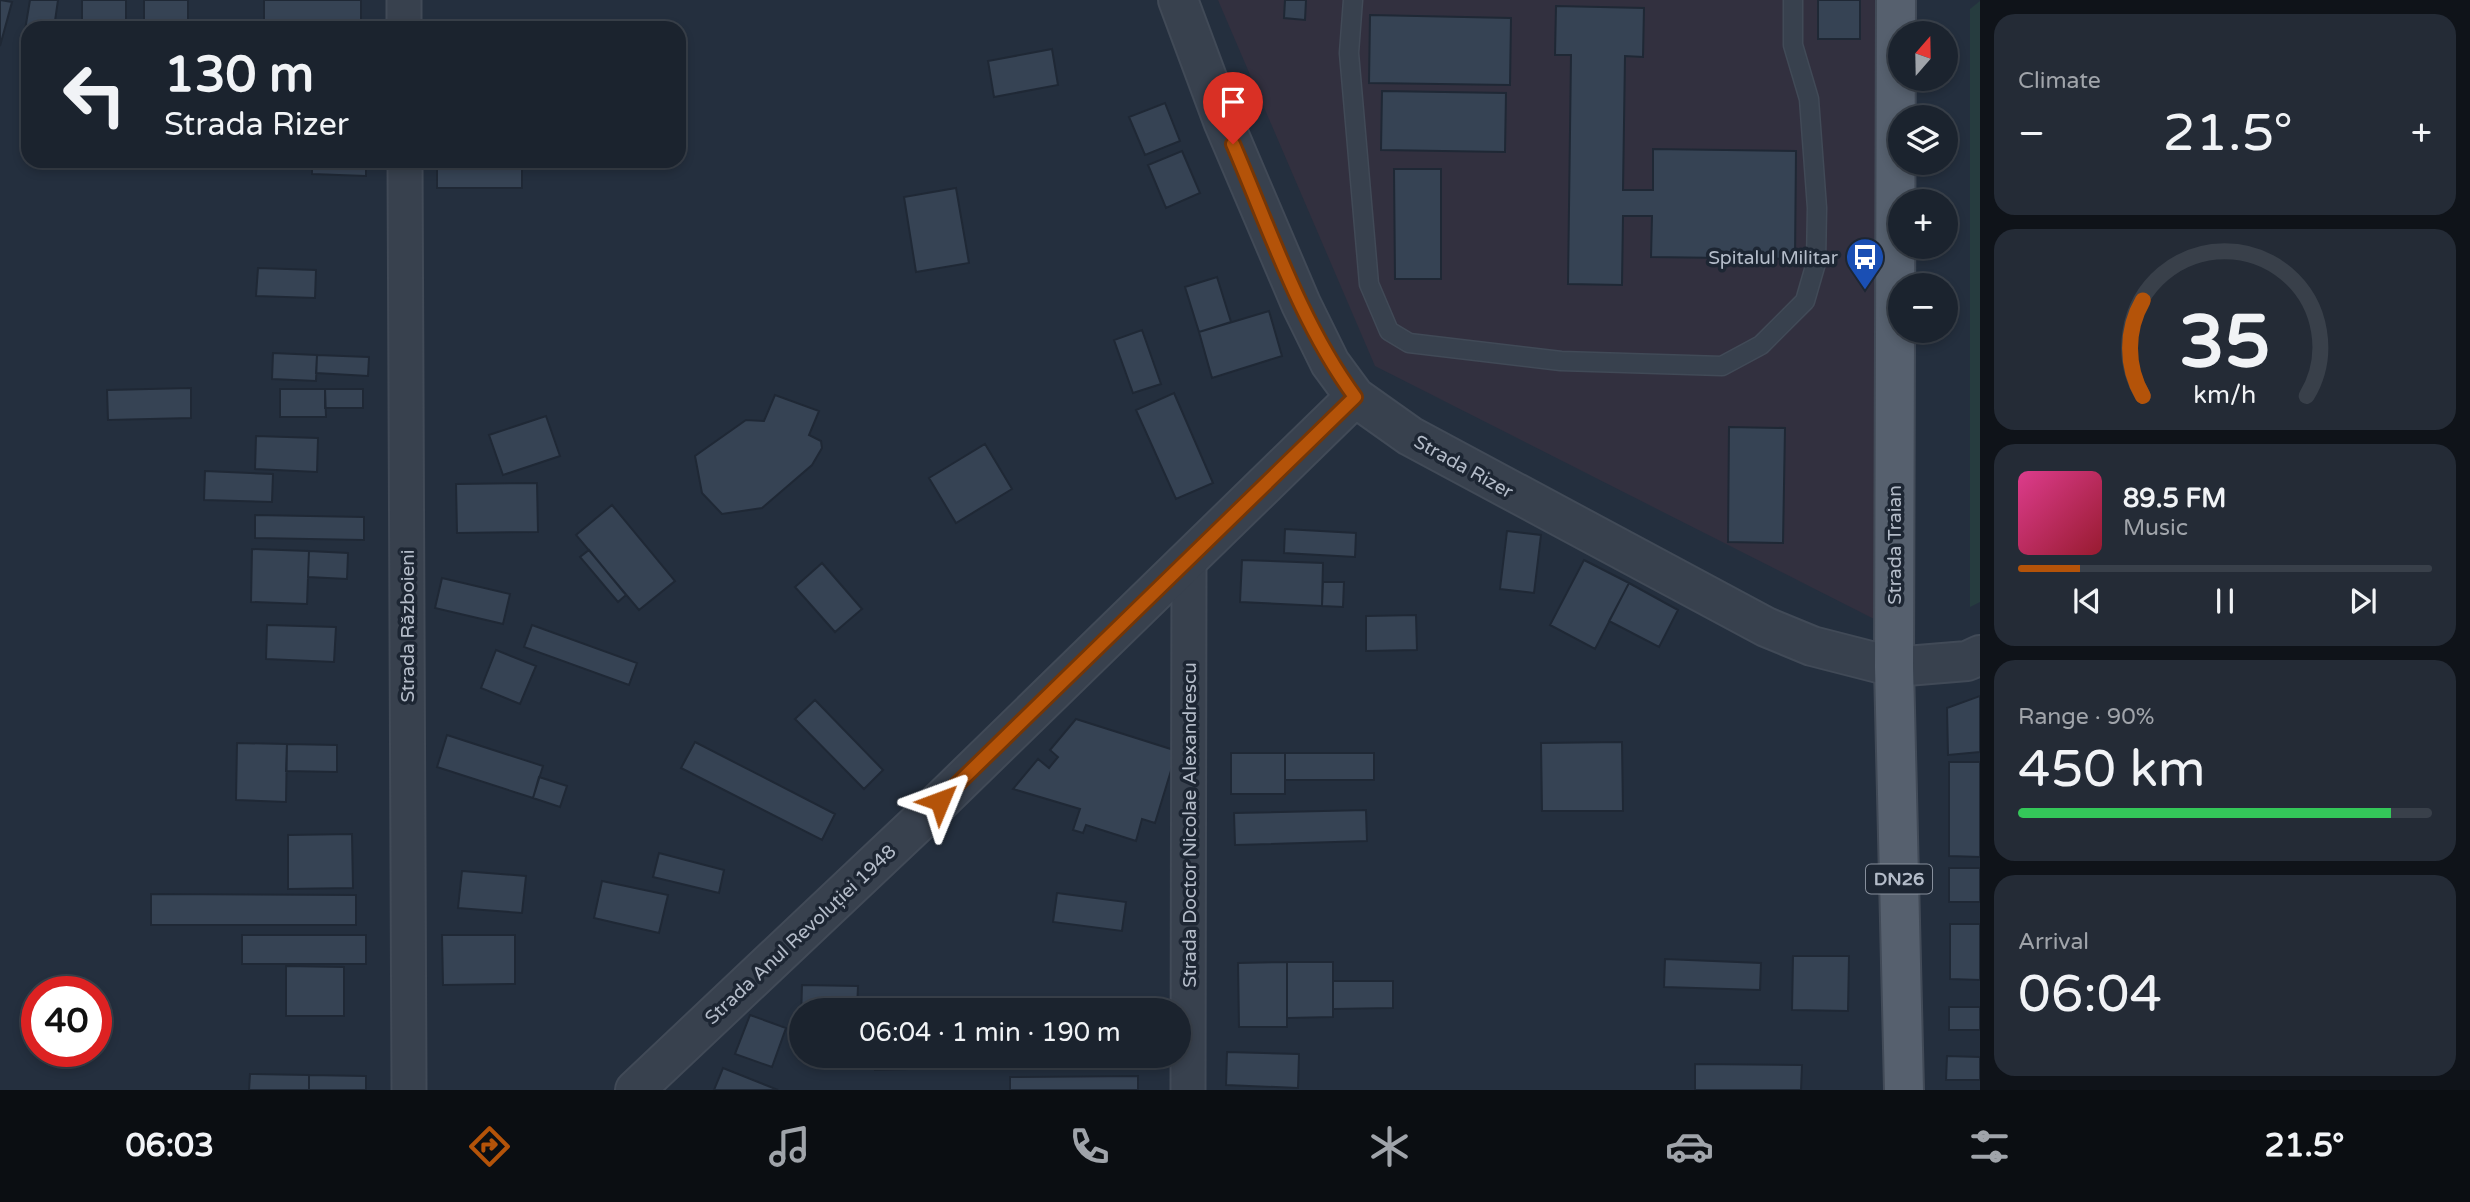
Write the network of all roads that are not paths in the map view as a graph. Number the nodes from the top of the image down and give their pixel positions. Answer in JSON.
{"nodes":[{"id":1,"x":404,"y":0,"type":"edge"},
{"id":2,"x":1178,"y":0,"type":"edge"},
{"id":3,"x":1353,"y":0,"type":"edge"},
{"id":4,"x":1793,"y":0,"type":"edge"},
{"id":5,"x":1896,"y":0,"type":"edge"},
{"id":6,"x":404,"y":21,"type":"edge"},
{"id":7,"x":405,"y":168,"type":"edge"},
{"id":8,"x":1355,"y":397,"type":"junction"},
{"id":9,"x":1189,"y":559,"type":"junction"},
{"id":10,"x":1980,"y":655,"type":"edge"},
{"id":11,"x":1894,"y":667,"type":"junction"},
{"id":12,"x":409,"y":1090,"type":"edge"},
{"id":13,"x":635,"y":1090,"type":"edge"},
{"id":14,"x":1188,"y":1090,"type":"edge"},
{"id":15,"x":1903,"y":1090,"type":"edge"}],
"edges":[{"from":1,"to":6,"type":"street"},
{"from":2,"to":8,"type":"street","name":"Strada Rizer"},
{"from":3,"to":4,"type":"lane"},
{"from":5,"to":11,"type":"main road","name":"Strada Traian","number":"DN26"},
{"from":7,"to":12,"type":"street","name":"Strada Războieni"},
{"from":8,"to":9,"type":"street","name":"Strada Anul Revoluției 1948"},
{"from":8,"to":11,"type":"street","name":"Strada Rizer"},
{"from":9,"to":13,"type":"street","name":"Strada Anul Revoluției 1948"},
{"from":9,"to":14,"type":"street","name":"Strada Doctor Nicolae Alexandrescu"},
{"from":10,"to":11,"type":"street","name":"Strada Rizer"},
{"from":11,"to":15,"type":"main road","name":"Strada Traian","number":"DN26"}]}
